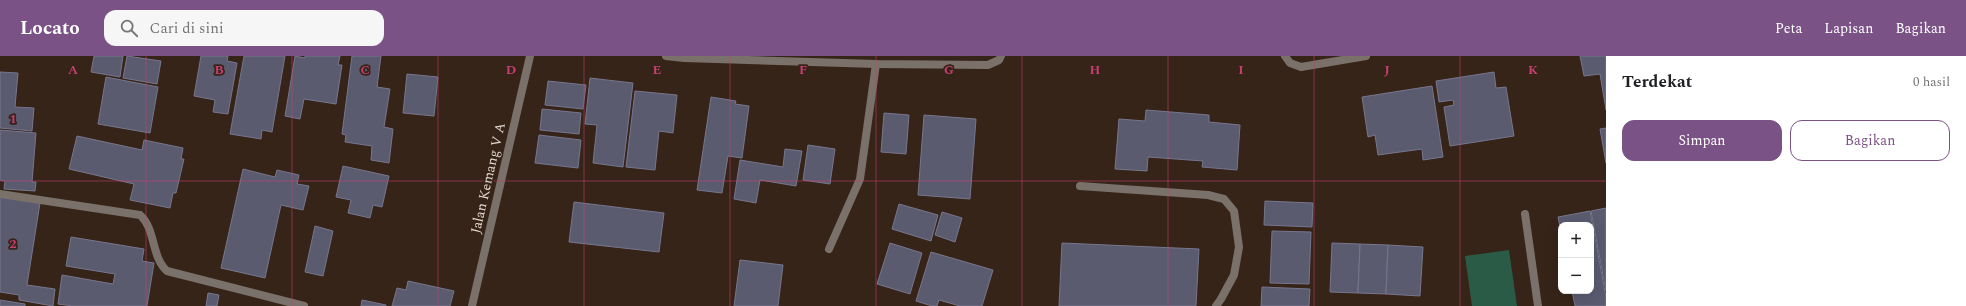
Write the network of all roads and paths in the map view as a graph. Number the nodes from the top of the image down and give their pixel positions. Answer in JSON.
{"nodes":[{"id":1,"x":530,"y":56,"type":"edge"},
{"id":2,"x":666,"y":56,"type":"edge"},
{"id":3,"x":1285,"y":56,"type":"edge"},
{"id":4,"x":1366,"y":56,"type":"edge"},
{"id":5,"x":1000,"y":58,"type":"edge"},
{"id":6,"x":861,"y":60,"type":"edge"},
{"id":7,"x":876,"y":64,"type":"junction"},
{"id":8,"x":1080,"y":186,"type":"dead end"},
{"id":9,"x":0,"y":194,"type":"edge"},
{"id":10,"x":1525,"y":214,"type":"dead end"},
{"id":11,"x":829,"y":249,"type":"dead end"},
{"id":12,"x":304,"y":306,"type":"edge"},
{"id":13,"x":472,"y":306,"type":"edge"},
{"id":14,"x":1216,"y":306,"type":"edge"},
{"id":15,"x":1538,"y":306,"type":"edge"}],
"edges":[{"from":1,"to":13,"type":"street","name":"Jalan Kemang V A"},
{"from":2,"to":6,"type":"street"},
{"from":3,"to":4,"type":"street"},
{"from":5,"to":7,"type":"street"},
{"from":6,"to":7,"type":"street"},
{"from":7,"to":11,"type":"street"},
{"from":8,"to":14,"type":"street"},
{"from":9,"to":12,"type":"street"},
{"from":10,"to":15,"type":"street"}]}
